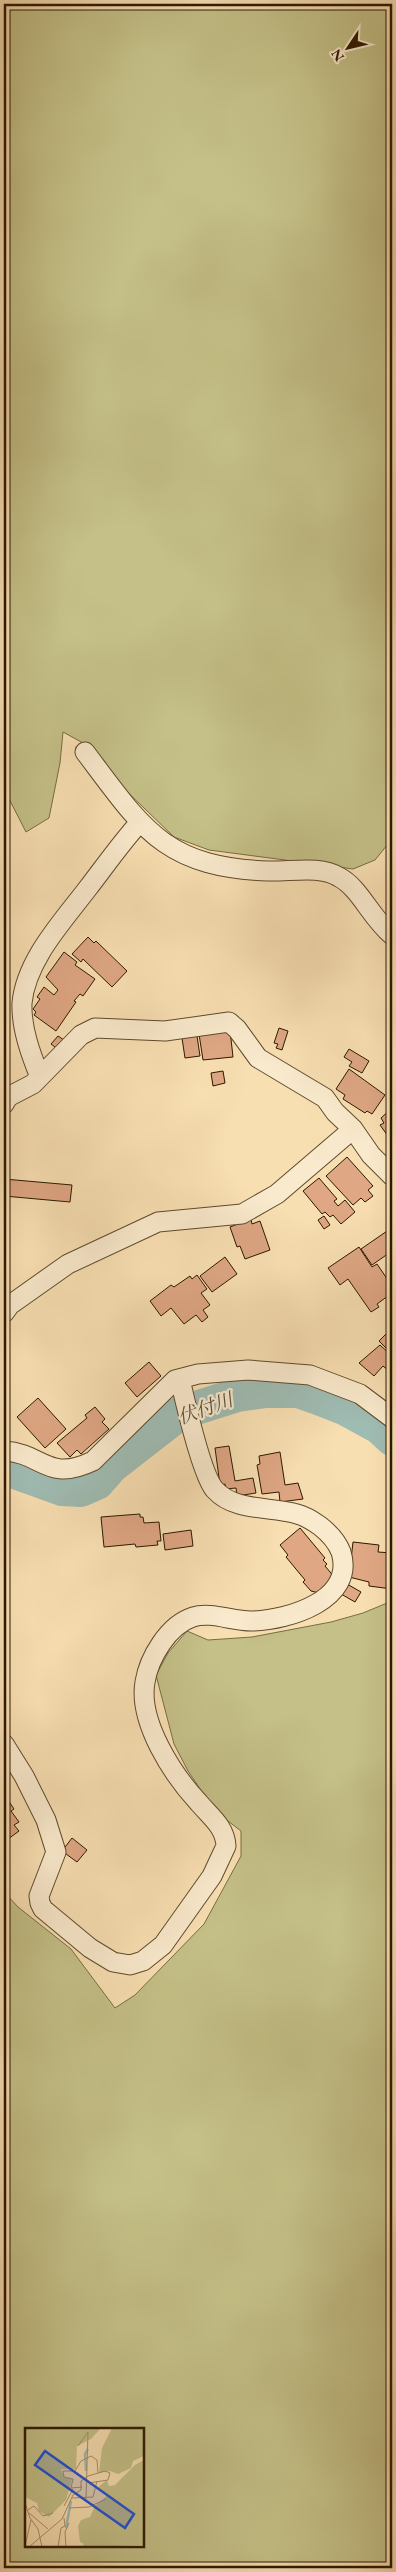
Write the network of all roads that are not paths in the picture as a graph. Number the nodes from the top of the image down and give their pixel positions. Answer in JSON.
{"nodes":[{"id":1,"x":85,"y":752,"type":"dead end"},
{"id":2,"x":140,"y":822,"type":"junction"},
{"id":3,"x":392,"y":935,"type":"edge"},
{"id":4,"x":40,"y":1077,"type":"junction"},
{"id":5,"x":5,"y":1099,"type":"edge"},
{"id":6,"x":353,"y":1129,"type":"junction"},
{"id":7,"x":392,"y":1176,"type":"edge"},
{"id":8,"x":6,"y":1306,"type":"edge"},
{"id":9,"x":180,"y":1379,"type":"junction"},
{"id":10,"x":392,"y":1418,"type":"edge"},
{"id":11,"x":4,"y":1451,"type":"edge"},
{"id":12,"x":4,"y":1744,"type":"edge"}],
"edges":[{"from":1,"to":2,"type":"street"},
{"from":2,"to":3,"type":"street"},
{"from":2,"to":4,"type":"street"},
{"from":4,"to":5,"type":"street"},
{"from":4,"to":6,"type":"street"},
{"from":6,"to":7,"type":"street"},
{"from":6,"to":8,"type":"street"},
{"from":9,"to":10,"type":"street"},
{"from":9,"to":11,"type":"street"},
{"from":9,"to":12,"type":"street"}]}
